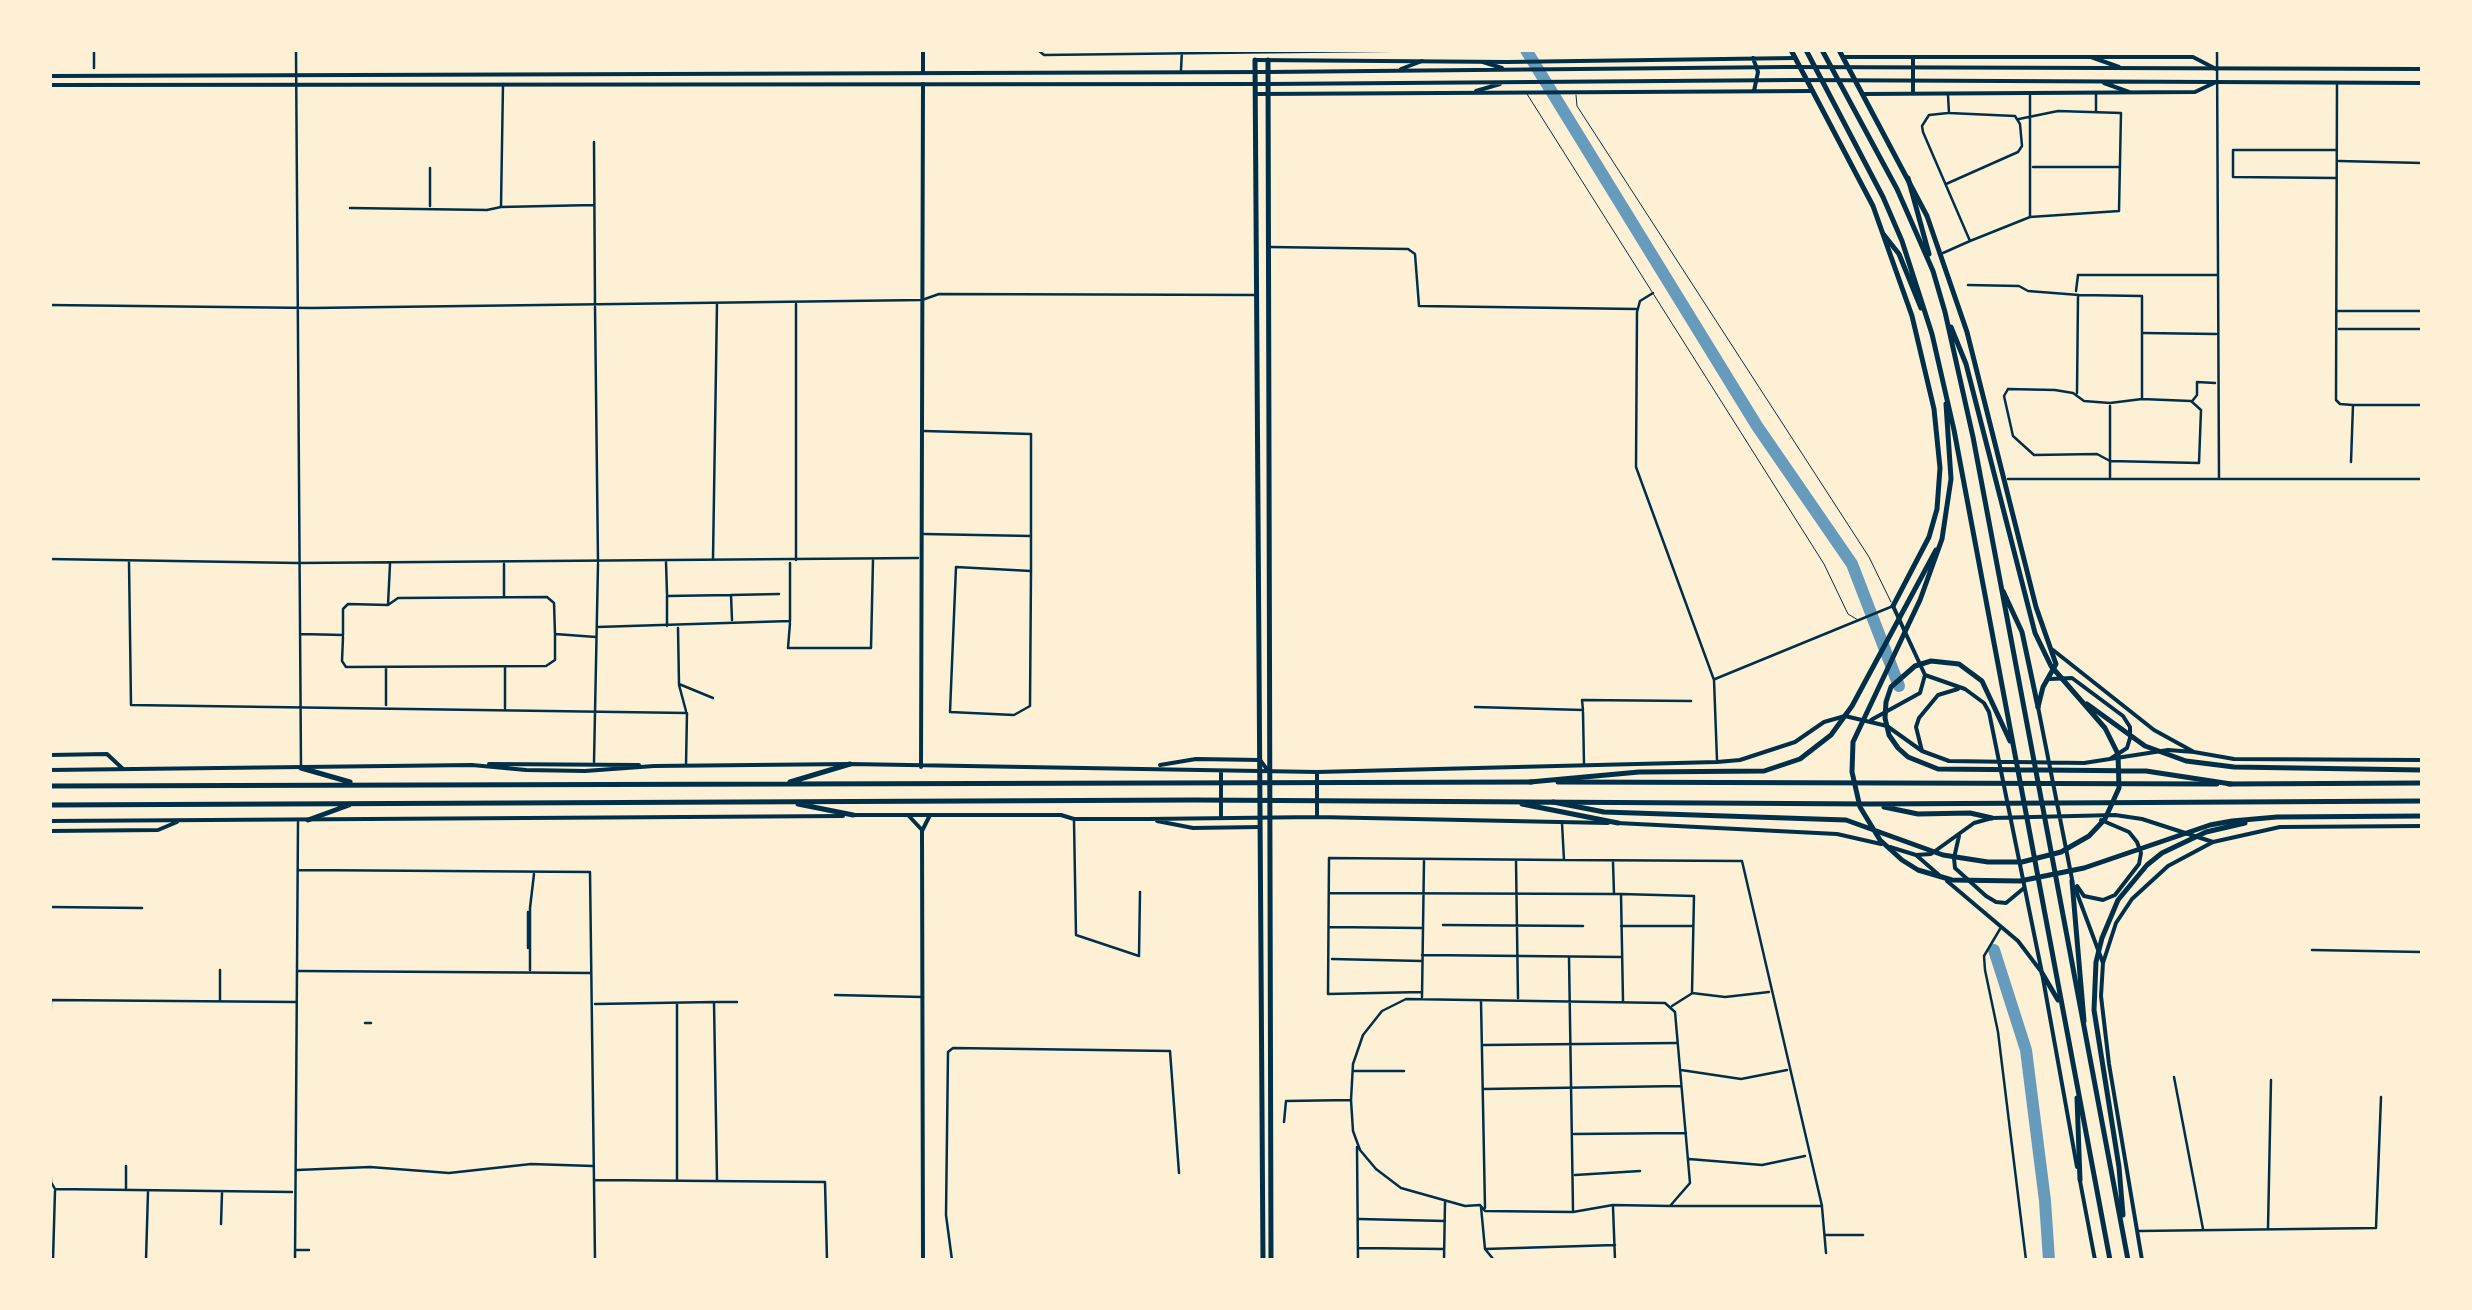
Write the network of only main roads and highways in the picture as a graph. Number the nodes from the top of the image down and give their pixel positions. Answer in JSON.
{"nodes":[{"id":1,"x":1790,"y":50,"type":"edge"},
{"id":2,"x":1806,"y":50,"type":"edge"},
{"id":3,"x":1822,"y":50,"type":"edge"},
{"id":4,"x":1841,"y":54,"type":"edge"},
{"id":5,"x":1256,"y":60,"type":"road end"},
{"id":6,"x":1268,"y":60,"type":"road end"},
{"id":7,"x":1908,"y":178,"type":"junction"},
{"id":8,"x":1884,"y":235,"type":"junction"},
{"id":9,"x":1934,"y":271,"type":"junction"},
{"id":10,"x":1945,"y":312,"type":"junction"},
{"id":11,"x":1932,"y":334,"type":"junction"},
{"id":12,"x":1943,"y":377,"type":"junction"},
{"id":13,"x":1942,"y":539,"type":"junction"},
{"id":14,"x":1998,"y":584,"type":"junction"},
{"id":15,"x":1892,"y":606,"type":"road end"},
{"id":16,"x":2074,"y":693,"type":"junction"},
{"id":17,"x":2015,"y":754,"type":"junction"},
{"id":18,"x":850,"y":764,"type":"road end"},
{"id":19,"x":301,"y":768,"type":"road end"},
{"id":20,"x":2422,"y":770,"type":"edge"},
{"id":21,"x":1530,"y":782,"type":"junction"},
{"id":22,"x":358,"y":784,"type":"junction"},
{"id":23,"x":782,"y":784,"type":"junction"},
{"id":24,"x":2231,"y":784,"type":"junction"},
{"id":25,"x":2422,"y":784,"type":"edge"},
{"id":26,"x":50,"y":786,"type":"edge"},
{"id":27,"x":1504,"y":801,"type":"junction"},
{"id":28,"x":2422,"y":801,"type":"edge"},
{"id":29,"x":357,"y":802,"type":"junction"},
{"id":30,"x":785,"y":802,"type":"junction"},
{"id":31,"x":1553,"y":802,"type":"junction"},
{"id":32,"x":50,"y":804,"type":"edge"},
{"id":33,"x":1871,"y":804,"type":"junction"},
{"id":34,"x":853,"y":816,"type":"road end"},
{"id":35,"x":2422,"y":816,"type":"edge"},
{"id":36,"x":2277,"y":817,"type":"junction"},
{"id":37,"x":1992,"y":818,"type":"road end"},
{"id":38,"x":308,"y":820,"type":"road end"},
{"id":39,"x":1618,"y":823,"type":"road end"},
{"id":40,"x":2072,"y":880,"type":"road end"},
{"id":41,"x":2042,"y":972,"type":"road end"},
{"id":42,"x":2060,"y":1004,"type":"junction"},
{"id":43,"x":2086,"y":1049,"type":"junction"},
{"id":44,"x":2076,"y":1080,"type":"junction"},
{"id":45,"x":2080,"y":1180,"type":"road end"},
{"id":46,"x":2124,"y":1238,"type":"junction"},
{"id":47,"x":1263,"y":1260,"type":"edge"},
{"id":48,"x":1270,"y":1260,"type":"edge"},
{"id":49,"x":2110,"y":1260,"type":"edge"},
{"id":50,"x":2128,"y":1260,"type":"edge"}],
"edges":[{"from":1,"to":8,"type":"main road"},
{"from":2,"to":11,"type":"main road"},
{"from":3,"to":9,"type":"main road"},
{"from":4,"to":7,"type":"main road"},
{"from":5,"to":47,"type":"main road"},
{"from":6,"to":48,"type":"main road"},
{"from":7,"to":9,"type":"main road"},
{"from":7,"to":14,"type":"main road"},
{"from":8,"to":11,"type":"main road"},
{"from":8,"to":15,"type":"main road"},
{"from":9,"to":10,"type":"main road"},
{"from":10,"to":14,"type":"main road"},
{"from":10,"to":16,"type":"main road"},
{"from":11,"to":12,"type":"main road"},
{"from":12,"to":13,"type":"main road"},
{"from":12,"to":17,"type":"main road"},
{"from":13,"to":21,"type":"main road"},
{"from":13,"to":36,"type":"main road"},
{"from":14,"to":43,"type":"main road"},
{"from":16,"to":20,"type":"main road"},
{"from":16,"to":31,"type":"main road"},
{"from":17,"to":24,"type":"main road"},
{"from":17,"to":42,"type":"main road"},
{"from":18,"to":23,"type":"main road"},
{"from":19,"to":22,"type":"main road"},
{"from":21,"to":23,"type":"main road"},
{"from":21,"to":24,"type":"main road"},
{"from":22,"to":23,"type":"main road"},
{"from":22,"to":26,"type":"main road"},
{"from":24,"to":25,"type":"main road"},
{"from":27,"to":30,"type":"main road"},
{"from":27,"to":31,"type":"main road"},
{"from":27,"to":39,"type":"main road"},
{"from":28,"to":33,"type":"main road"},
{"from":29,"to":30,"type":"main road"},
{"from":29,"to":32,"type":"main road"},
{"from":29,"to":38,"type":"main road"},
{"from":30,"to":34,"type":"main road"},
{"from":31,"to":33,"type":"main road"},
{"from":33,"to":37,"type":"main road"},
{"from":35,"to":36,"type":"main road"},
{"from":36,"to":46,"type":"main road"},
{"from":40,"to":43,"type":"main road"},
{"from":41,"to":42,"type":"main road"},
{"from":42,"to":44,"type":"main road"},
{"from":43,"to":46,"type":"main road"},
{"from":44,"to":45,"type":"main road"},
{"from":44,"to":49,"type":"main road"},
{"from":46,"to":50,"type":"main road"}]}
